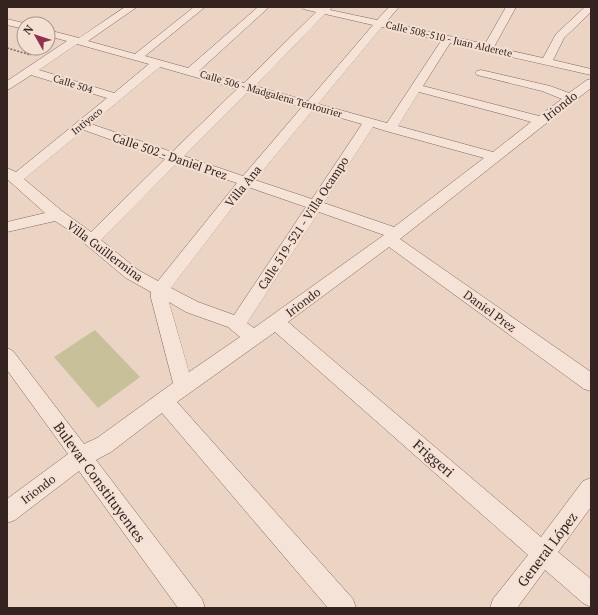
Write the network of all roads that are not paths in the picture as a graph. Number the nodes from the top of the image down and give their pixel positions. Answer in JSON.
{"nodes":[{"id":1,"x":132,"y":7,"type":"edge"},
{"id":2,"x":200,"y":7,"type":"edge"},
{"id":3,"x":264,"y":7,"type":"edge"},
{"id":4,"x":306,"y":7,"type":"edge"},
{"id":5,"x":394,"y":7,"type":"edge"},
{"id":6,"x":511,"y":7,"type":"edge"},
{"id":7,"x":591,"y":7,"type":"edge"},
{"id":8,"x":325,"y":9,"type":"edge"},
{"id":9,"x":380,"y":24,"type":"junction"},
{"id":10,"x":56,"y":35,"type":"edge"},
{"id":11,"x":447,"y":39,"type":"junction"},
{"id":12,"x":78,"y":41,"type":"junction"},
{"id":13,"x":488,"y":48,"type":"junction"},
{"id":14,"x":137,"y":57,"type":"junction"},
{"id":15,"x":546,"y":62,"type":"junction"},
{"id":16,"x":158,"y":63,"type":"junction"},
{"id":17,"x":30,"y":71,"type":"junction"},
{"id":18,"x":190,"y":72,"type":"junction"},
{"id":19,"x":591,"y":72,"type":"edge"},
{"id":20,"x":481,"y":73,"type":"dead end"},
{"id":21,"x":591,"y":82,"type":"edge"},
{"id":22,"x":7,"y":86,"type":"edge"},
{"id":23,"x":246,"y":87,"type":"junction"},
{"id":24,"x":415,"y":88,"type":"junction"},
{"id":25,"x":116,"y":97,"type":"junction"},
{"id":26,"x":570,"y":98,"type":"junction"},
{"id":27,"x":310,"y":105,"type":"junction"},
{"id":28,"x":540,"y":121,"type":"junction"},
{"id":29,"x":370,"y":122,"type":"junction"},
{"id":30,"x":81,"y":125,"type":"junction"},
{"id":31,"x":390,"y":128,"type":"junction"},
{"id":32,"x":493,"y":156,"type":"junction"},
{"id":33,"x":174,"y":158,"type":"junction"},
{"id":34,"x":12,"y":176,"type":"edge"},
{"id":35,"x":246,"y":181,"type":"junction"},
{"id":36,"x":315,"y":204,"type":"junction"},
{"id":37,"x":57,"y":215,"type":"junction"},
{"id":38,"x":7,"y":227,"type":"edge"},
{"id":39,"x":392,"y":236,"type":"junction"},
{"id":40,"x":91,"y":241,"type":"junction"},
{"id":41,"x":160,"y":290,"type":"junction"},
{"id":42,"x":276,"y":322,"type":"junction"},
{"id":43,"x":237,"y":324,"type":"junction"},
{"id":44,"x":254,"y":338,"type":"junction"},
{"id":45,"x":7,"y":356,"type":"edge"},
{"id":46,"x":591,"y":383,"type":"edge"},
{"id":47,"x":184,"y":387,"type":"junction"},
{"id":48,"x":163,"y":401,"type":"junction"},
{"id":49,"x":81,"y":457,"type":"junction"},
{"id":50,"x":591,"y":489,"type":"edge"},
{"id":51,"x":7,"y":512,"type":"edge"},
{"id":52,"x":544,"y":553,"type":"junction"},
{"id":53,"x":591,"y":595,"type":"edge"},
{"id":54,"x":193,"y":608,"type":"edge"},
{"id":55,"x":344,"y":608,"type":"edge"},
{"id":56,"x":502,"y":608,"type":"edge"}],
"edges":[{"from":1,"to":12,"type":"street"},
{"from":2,"to":14,"type":"street"},
{"from":3,"to":18,"type":"street"},
{"from":4,"to":8,"type":"street","name":"Calle 508-510 - Juan Alderete"},
{"from":5,"to":9,"type":"street","name":"Villa Ana"},
{"from":6,"to":13,"type":"street"},
{"from":7,"to":15,"type":"street"},
{"from":8,"to":9,"type":"street","name":"Calle 508-510 - Juan Alderete"},
{"from":8,"to":23,"type":"street"},
{"from":9,"to":11,"type":"street","name":"Calle 508-510 - Juan Alderete"},
{"from":9,"to":27,"type":"street","name":"Villa Ana"},
{"from":10,"to":12,"type":"street","name":"Calle 506 - Madgalena Tentourier"},
{"from":11,"to":13,"type":"street","name":"Calle 508-510 - Juan Alderete"},
{"from":11,"to":24,"type":"street"},
{"from":12,"to":14,"type":"street","name":"Calle 506 - Madgalena Tentourier"},
{"from":12,"to":17,"type":"street"},
{"from":13,"to":15,"type":"street","name":"Calle 508-510 - Juan Alderete"},
{"from":14,"to":16,"type":"street","name":"Calle 506 - Madgalena Tentourier"},
{"from":15,"to":19,"type":"street","name":"Calle 508-510 - Juan Alderete"},
{"from":16,"to":18,"type":"street","name":"Calle 506 - Madgalena Tentourier"},
{"from":16,"to":25,"type":"street","name":"Intiyaco"},
{"from":17,"to":22,"type":"street"},
{"from":17,"to":25,"type":"street","name":"Calle 504"},
{"from":18,"to":23,"type":"street","name":"Calle 506 - Madgalena Tentourier"},
{"from":20,"to":26,"type":"street"},
{"from":21,"to":26,"type":"street","name":"Iriondo"},
{"from":23,"to":27,"type":"street","name":"Calle 506 - Madgalena Tentourier"},
{"from":23,"to":33,"type":"street"},
{"from":24,"to":28,"type":"street"},
{"from":24,"to":31,"type":"street"},
{"from":25,"to":30,"type":"street","name":"Intiyaco"},
{"from":26,"to":28,"type":"street","name":"Iriondo"},
{"from":27,"to":29,"type":"street","name":"Calle 506 - Madgalena Tentourier"},
{"from":27,"to":35,"type":"street","name":"Villa Ana"},
{"from":28,"to":32,"type":"street","name":"Iriondo"},
{"from":29,"to":31,"type":"street","name":"Calle 506 - Madgalena Tentourier"},
{"from":29,"to":36,"type":"street","name":"Calle 519-521 - Villa Ocampo"},
{"from":30,"to":33,"type":"street","name":"Calle 502 - Daniel Prez"},
{"from":30,"to":34,"type":"street","name":"Intiyaco"},
{"from":31,"to":32,"type":"street","name":"Calle 506 - Madgalena Tentourier"},
{"from":32,"to":39,"type":"street","name":"Iriondo"},
{"from":33,"to":35,"type":"street","name":"Calle 502 - Daniel Prez"},
{"from":33,"to":40,"type":"street"},
{"from":34,"to":37,"type":"street","name":"Villa Guillermina"},
{"from":35,"to":36,"type":"street","name":"Calle 502 - Daniel Prez"},
{"from":35,"to":41,"type":"street","name":"Villa Ana"},
{"from":36,"to":39,"type":"street","name":"Calle 502 - Daniel Prez"},
{"from":36,"to":43,"type":"street","name":"Calle 519-521 - Villa Ocampo"},
{"from":37,"to":38,"type":"street"},
{"from":37,"to":40,"type":"street","name":"Villa Guillermina"},
{"from":39,"to":42,"type":"street","name":"Iriondo"},
{"from":39,"to":46,"type":"street","name":"Daniel Prez"},
{"from":40,"to":41,"type":"street","name":"Villa Guillermina"},
{"from":41,"to":43,"type":"street","name":"Villa Guillermina"},
{"from":41,"to":47,"type":"street"},
{"from":42,"to":44,"type":"street","name":"Iriondo"},
{"from":42,"to":52,"type":"street","name":"Friggeri"},
{"from":43,"to":44,"type":"street","name":"Villa Guillermina"},
{"from":44,"to":47,"type":"street","name":"Iriondo"},
{"from":45,"to":49,"type":"street","name":"Bulevar Constituyentes"},
{"from":47,"to":48,"type":"street","name":"Iriondo"},
{"from":48,"to":49,"type":"street","name":"Iriondo"},
{"from":48,"to":55,"type":"street"},
{"from":49,"to":51,"type":"street","name":"Iriondo"},
{"from":49,"to":54,"type":"street","name":"Bulevar Constituyentes"},
{"from":50,"to":52,"type":"street","name":"General López"},
{"from":52,"to":53,"type":"street","name":"Friggeri"},
{"from":52,"to":56,"type":"street","name":"General López"}]}
